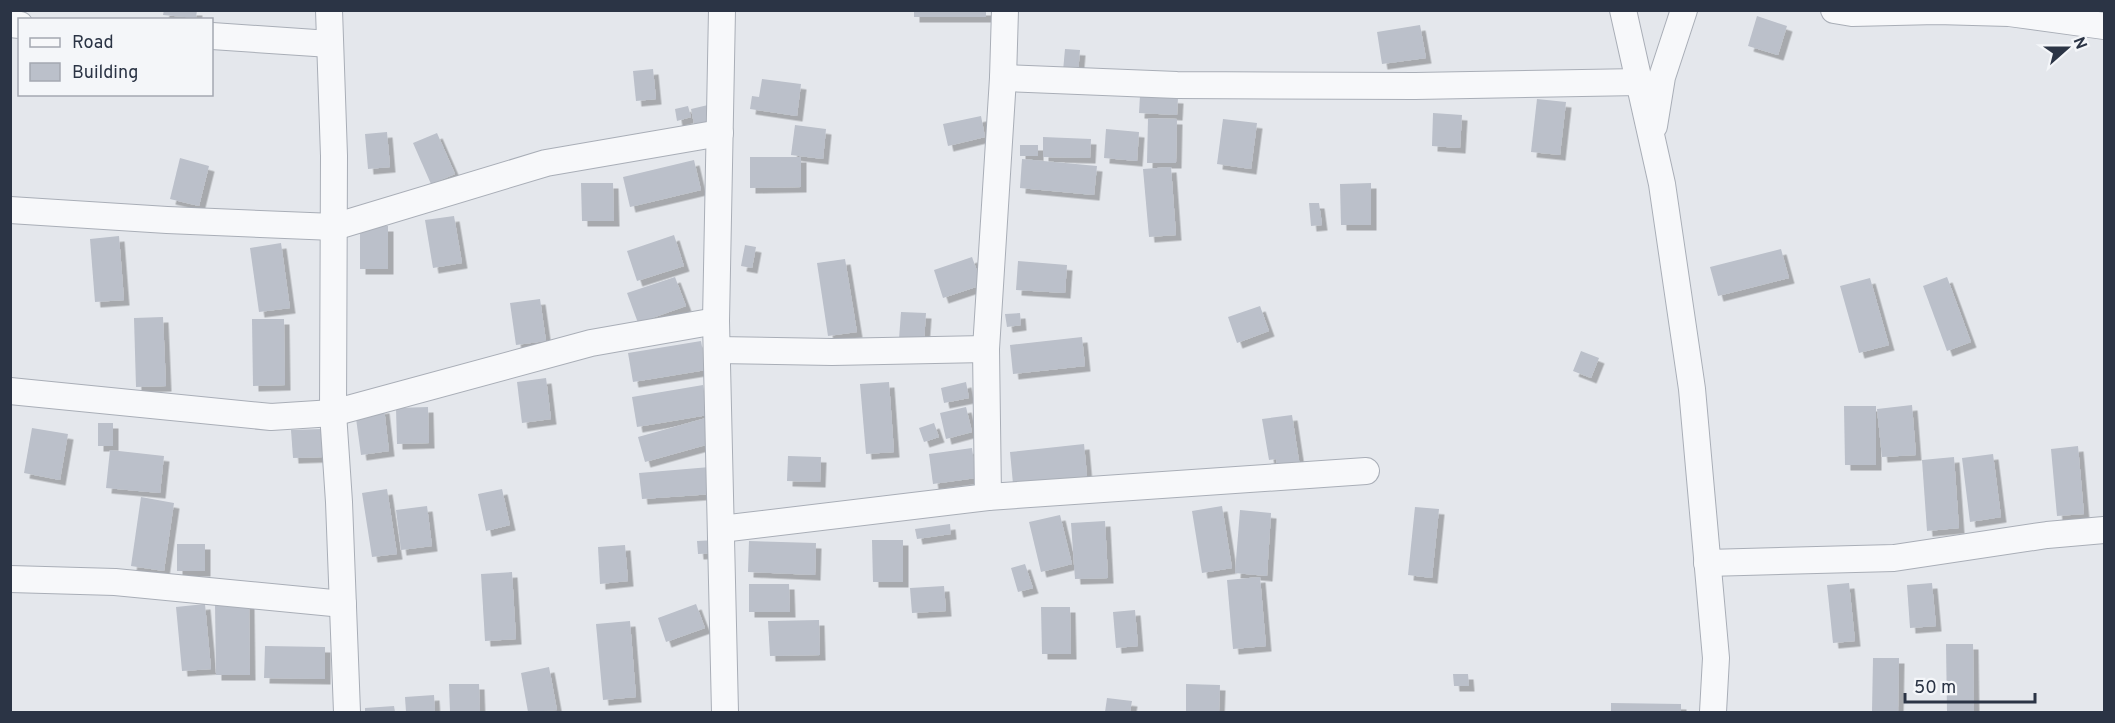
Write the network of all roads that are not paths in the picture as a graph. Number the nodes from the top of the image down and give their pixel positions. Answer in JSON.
{"nodes":[{"id":1,"x":329,"y":10,"type":"edge"},
{"id":2,"x":722,"y":10,"type":"edge"},
{"id":3,"x":1005,"y":10,"type":"edge"},
{"id":4,"x":1623,"y":10,"type":"edge"},
{"id":5,"x":1684,"y":10,"type":"edge"},
{"id":6,"x":1834,"y":10,"type":"edge"},
{"id":7,"x":2104,"y":26,"type":"edge"},
{"id":8,"x":213,"y":36,"type":"edge"},
{"id":9,"x":330,"y":44,"type":"junction"},
{"id":10,"x":1003,"y":78,"type":"junction"},
{"id":11,"x":1640,"y":82,"type":"junction"},
{"id":12,"x":720,"y":133,"type":"junction"},
{"id":13,"x":1652,"y":138,"type":"junction"},
{"id":14,"x":10,"y":210,"type":"edge"},
{"id":15,"x":334,"y":227,"type":"junction"},
{"id":16,"x":716,"y":321,"type":"junction"},
{"id":17,"x":986,"y":349,"type":"junction"},
{"id":18,"x":717,"y":350,"type":"junction"},
{"id":19,"x":10,"y":391,"type":"edge"},
{"id":20,"x":333,"y":413,"type":"junction"},
{"id":21,"x":1366,"y":471,"type":"dead end"},
{"id":22,"x":988,"y":497,"type":"junction"},
{"id":23,"x":721,"y":529,"type":"junction"},
{"id":24,"x":2104,"y":530,"type":"edge"},
{"id":25,"x":1707,"y":563,"type":"junction"},
{"id":26,"x":10,"y":579,"type":"edge"},
{"id":27,"x":343,"y":604,"type":"junction"},
{"id":28,"x":347,"y":712,"type":"edge"},
{"id":29,"x":725,"y":712,"type":"edge"},
{"id":30,"x":1713,"y":712,"type":"edge"}],
"edges":[{"from":1,"to":9,"type":"street"},
{"from":2,"to":12,"type":"street"},
{"from":3,"to":10,"type":"street"},
{"from":4,"to":11,"type":"street"},
{"from":5,"to":13,"type":"street"},
{"from":6,"to":7,"type":"street"},
{"from":8,"to":9,"type":"street"},
{"from":9,"to":15,"type":"street"},
{"from":10,"to":11,"type":"street"},
{"from":10,"to":17,"type":"street"},
{"from":11,"to":13,"type":"street"},
{"from":12,"to":15,"type":"street"},
{"from":12,"to":16,"type":"street"},
{"from":13,"to":25,"type":"street"},
{"from":14,"to":15,"type":"street"},
{"from":15,"to":20,"type":"street"},
{"from":16,"to":18,"type":"street"},
{"from":16,"to":20,"type":"street"},
{"from":17,"to":18,"type":"street"},
{"from":17,"to":22,"type":"street"},
{"from":18,"to":23,"type":"street"},
{"from":19,"to":20,"type":"street"},
{"from":20,"to":27,"type":"street"},
{"from":21,"to":22,"type":"street"},
{"from":22,"to":23,"type":"street"},
{"from":23,"to":29,"type":"street"},
{"from":24,"to":25,"type":"street"},
{"from":25,"to":30,"type":"street"},
{"from":26,"to":27,"type":"street"},
{"from":27,"to":28,"type":"street"}]}
